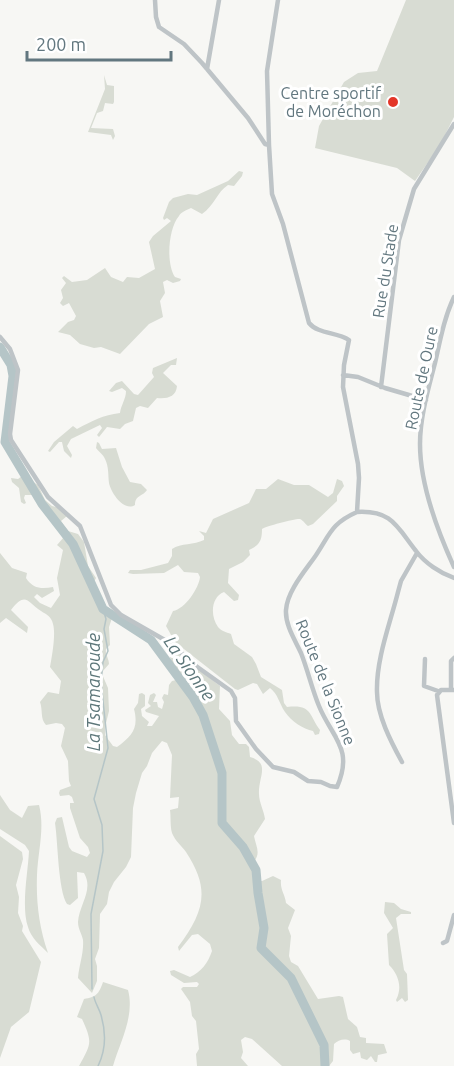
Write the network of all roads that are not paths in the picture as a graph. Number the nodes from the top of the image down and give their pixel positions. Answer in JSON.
{"nodes":[{"id":1,"x":155,"y":0,"type":"edge"},
{"id":2,"x":219,"y":0,"type":"edge"},
{"id":3,"x":278,"y":0,"type":"edge"},
{"id":4,"x":207,"y":69,"type":"junction"},
{"id":5,"x":454,"y":124,"type":"edge"},
{"id":6,"x":269,"y":145,"type":"junction"},
{"id":7,"x":454,"y":297,"type":"edge"},
{"id":8,"x":0,"y":337,"type":"edge"},
{"id":9,"x":344,"y":375,"type":"junction"},
{"id":10,"x":381,"y":387,"type":"junction"},
{"id":11,"x":426,"y":400,"type":"junction"},
{"id":12,"x":357,"y":512,"type":"junction"},
{"id":13,"x":417,"y":553,"type":"junction"},
{"id":14,"x":454,"y":567,"type":"edge"},
{"id":15,"x":454,"y":578,"type":"edge"},
{"id":16,"x":454,"y":658,"type":"edge"},
{"id":17,"x":425,"y":659,"type":"dead end"},
{"id":18,"x":452,"y":690,"type":"edge"},
{"id":19,"x":438,"y":692,"type":"junction"},
{"id":20,"x":402,"y":762,"type":"dead end"},
{"id":21,"x":454,"y":823,"type":"edge"},
{"id":22,"x":454,"y":915,"type":"edge"},
{"id":23,"x":443,"y":943,"type":"dead end"}],
"edges":[{"from":1,"to":4,"type":"street"},
{"from":2,"to":4,"type":"street"},
{"from":3,"to":6,"type":"street"},
{"from":4,"to":6,"type":"street"},
{"from":5,"to":10,"type":"street","name":"Rue du Stade"},
{"from":6,"to":9,"type":"street"},
{"from":7,"to":11,"type":"street","name":"Route de Oure"},
{"from":8,"to":12,"type":"street","name":"Route de la Sionne"},
{"from":9,"to":10,"type":"street"},
{"from":9,"to":12,"type":"street"},
{"from":10,"to":11,"type":"street"},
{"from":11,"to":14,"type":"street","name":"Route de Oure"},
{"from":12,"to":13,"type":"street"},
{"from":13,"to":15,"type":"street"},
{"from":13,"to":20,"type":"street"},
{"from":16,"to":18,"type":"street"},
{"from":17,"to":19,"type":"street"},
{"from":18,"to":19,"type":"street"},
{"from":19,"to":21,"type":"street"},
{"from":22,"to":23,"type":"street"}]}
